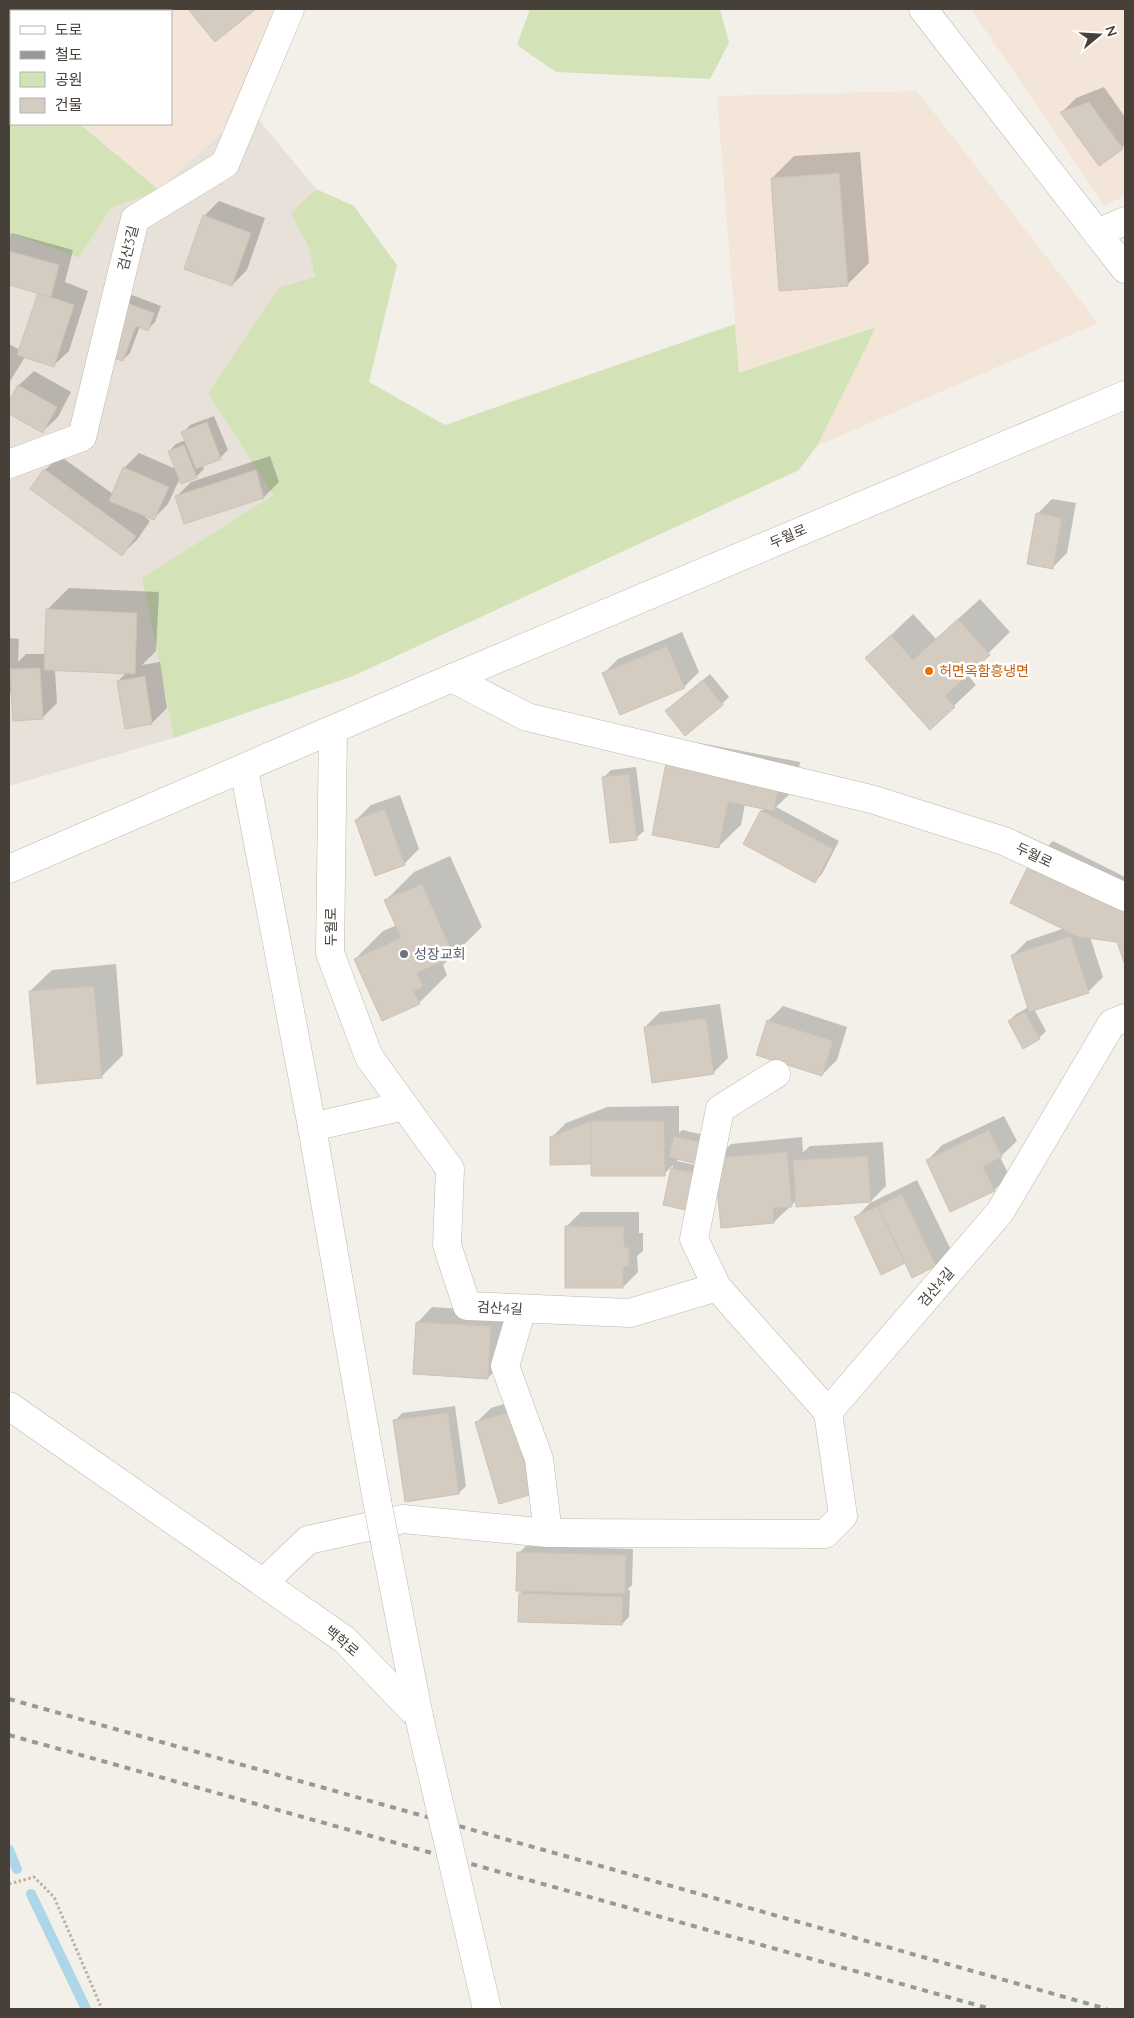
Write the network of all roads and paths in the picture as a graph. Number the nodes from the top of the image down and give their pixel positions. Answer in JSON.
{"nodes":[{"id":1,"x":290,"y":9,"type":"edge"},
{"id":2,"x":923,"y":9,"type":"edge"},
{"id":3,"x":1125,"y":221,"type":"edge"},
{"id":4,"x":1098,"y":233,"type":"junction"},
{"id":5,"x":1125,"y":269,"type":"edge"},
{"id":6,"x":1125,"y":395,"type":"edge"},
{"id":7,"x":9,"y":464,"type":"edge"},
{"id":8,"x":452,"y":678,"type":"junction"},
{"id":9,"x":333,"y":730,"type":"junction"},
{"id":10,"x":244,"y":769,"type":"junction"},
{"id":11,"x":9,"y":869,"type":"edge"},
{"id":12,"x":1125,"y":897,"type":"edge"},
{"id":13,"x":1125,"y":1018,"type":"edge"},
{"id":14,"x":776,"y":1074,"type":"dead end"},
{"id":15,"x":404,"y":1106,"type":"junction"},
{"id":16,"x":312,"y":1127,"type":"junction"},
{"id":17,"x":716,"y":1287,"type":"junction"},
{"id":18,"x":522,"y":1309,"type":"junction"},
{"id":19,"x":9,"y":1406,"type":"edge"},
{"id":20,"x":828,"y":1412,"type":"junction"},
{"id":21,"x":548,"y":1533,"type":"junction"},
{"id":22,"x":263,"y":1583,"type":"junction"},
{"id":23,"x":419,"y":1717,"type":"junction"},
{"id":24,"x":9,"y":1884,"type":"edge"},
{"id":25,"x":102,"y":2009,"type":"edge"},
{"id":26,"x":487,"y":2009,"type":"edge"}],
"edges":[{"from":1,"to":7,"type":"street","name":"검산3길"},
{"from":2,"to":4,"type":"street"},
{"from":3,"to":4,"type":"street"},
{"from":4,"to":5,"type":"street"},
{"from":6,"to":8,"type":"street","name":"두월로"},
{"from":8,"to":9,"type":"street","name":"두월로"},
{"from":8,"to":12,"type":"street","name":"두월로"},
{"from":9,"to":10,"type":"street","name":"두월로"},
{"from":9,"to":15,"type":"street","name":"두월로"},
{"from":10,"to":11,"type":"street","name":"두월로"},
{"from":10,"to":16,"type":"street"},
{"from":13,"to":20,"type":"street","name":"검산4길"},
{"from":14,"to":17,"type":"street"},
{"from":15,"to":16,"type":"street"},
{"from":15,"to":18,"type":"street","name":"검산4길"},
{"from":16,"to":23,"type":"street","bridge":true},
{"from":17,"to":18,"type":"street","name":"검산4길"},
{"from":17,"to":20,"type":"street"},
{"from":18,"to":21,"type":"street"},
{"from":19,"to":22,"type":"street","name":"백학로"},
{"from":20,"to":21,"type":"street"},
{"from":21,"to":22,"type":"street"},
{"from":22,"to":23,"type":"street","name":"백학로"},
{"from":23,"to":26,"type":"street","bridge":true},
{"from":24,"to":25,"type":"path"}]}
